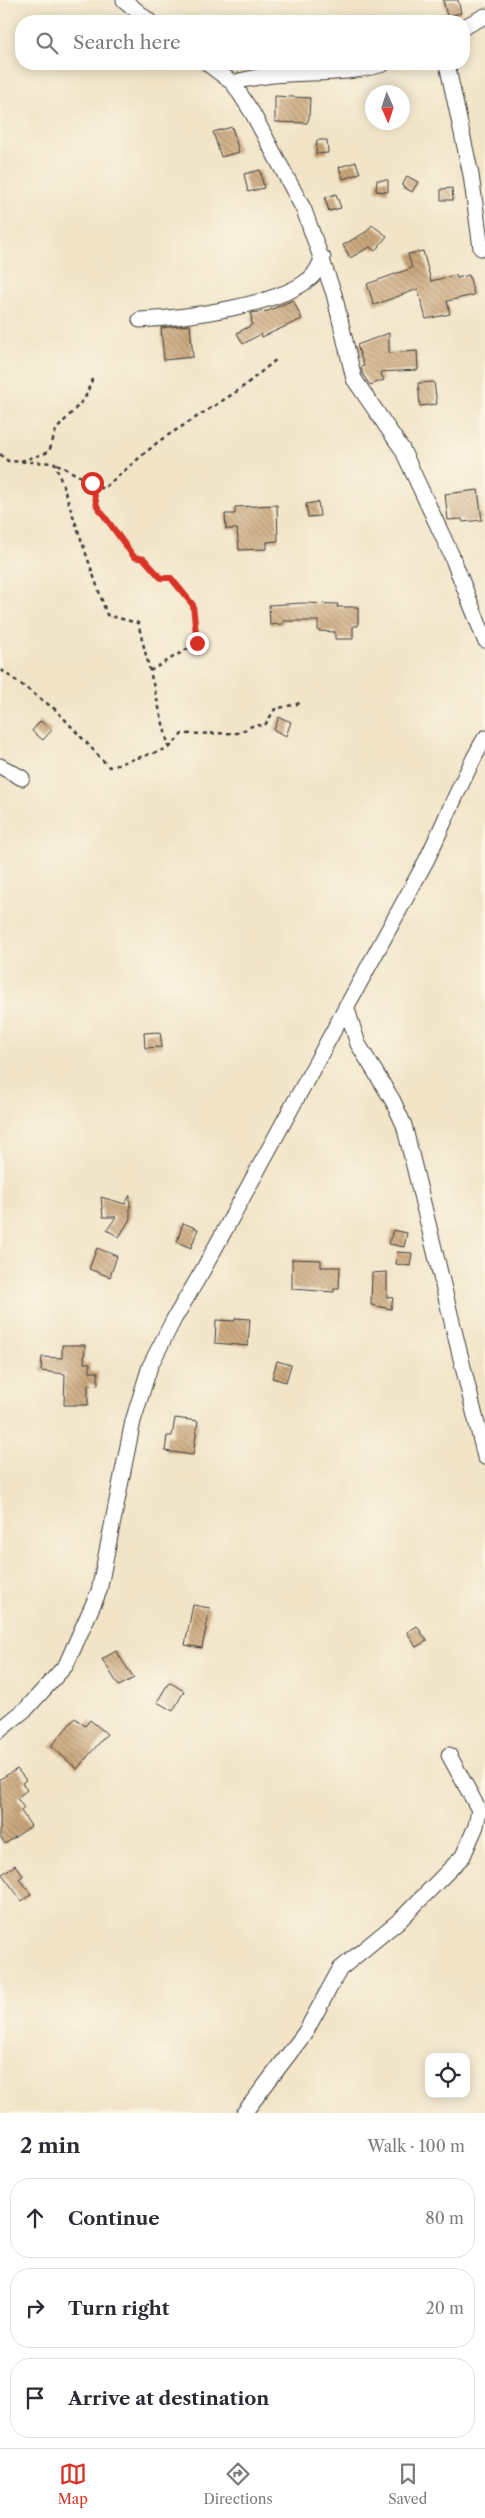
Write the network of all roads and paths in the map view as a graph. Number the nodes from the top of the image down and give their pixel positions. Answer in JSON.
{"nodes":[{"id":1,"x":124,"y":0,"type":"edge"},
{"id":2,"x":142,"y":15,"type":"edge"},
{"id":3,"x":485,"y":16,"type":"edge"},
{"id":4,"x":470,"y":24,"type":"edge"},
{"id":5,"x":216,"y":70,"type":"edge"},
{"id":6,"x":358,"y":70,"type":"edge"},
{"id":7,"x":448,"y":70,"type":"edge"},
{"id":8,"x":233,"y":83,"type":"junction"},
{"id":9,"x":480,"y":248,"type":"dead end"},
{"id":10,"x":323,"y":258,"type":"junction"},
{"id":11,"x":140,"y":320,"type":"dead end"},
{"id":12,"x":277,"y":360,"type":"dead end"},
{"id":13,"x":93,"y":377,"type":"dead end"},
{"id":14,"x":0,"y":454,"type":"edge"},
{"id":15,"x":20,"y":461,"type":"junction"},
{"id":16,"x":55,"y":463,"type":"junction"},
{"id":17,"x":92,"y":483,"type":"junction"},
{"id":18,"x":485,"y":640,"type":"edge"},
{"id":19,"x":0,"y":669,"type":"edge"},
{"id":20,"x":150,"y":670,"type":"junction"},
{"id":21,"x":301,"y":703,"type":"dead end"},
{"id":22,"x":485,"y":738,"type":"edge"},
{"id":23,"x":169,"y":748,"type":"junction"},
{"id":24,"x":0,"y":766,"type":"edge"},
{"id":25,"x":22,"y":778,"type":"dead end"},
{"id":26,"x":346,"y":1006,"type":"junction"},
{"id":27,"x":485,"y":1457,"type":"edge"},
{"id":28,"x":0,"y":1730,"type":"edge"},
{"id":29,"x":449,"y":1755,"type":"dead end"},
{"id":30,"x":244,"y":2113,"type":"edge"}],
"edges":[{"from":1,"to":2,"type":"street"},
{"from":3,"to":4,"type":"street"},
{"from":5,"to":8,"type":"street"},
{"from":6,"to":8,"type":"street"},
{"from":7,"to":9,"type":"street"},
{"from":8,"to":10,"type":"street"},
{"from":10,"to":11,"type":"street"},
{"from":10,"to":18,"type":"street"},
{"from":12,"to":17,"type":"path"},
{"from":13,"to":15,"type":"path"},
{"from":14,"to":15,"type":"path"},
{"from":15,"to":16,"type":"path"},
{"from":16,"to":17,"type":"path"},
{"from":16,"to":20,"type":"path"},
{"from":17,"to":20,"type":"path"},
{"from":19,"to":23,"type":"path"},
{"from":20,"to":23,"type":"path"},
{"from":21,"to":23,"type":"path"},
{"from":22,"to":26,"type":"street"},
{"from":24,"to":25,"type":"street"},
{"from":26,"to":27,"type":"street"},
{"from":26,"to":28,"type":"street"},
{"from":29,"to":30,"type":"street"}]}
